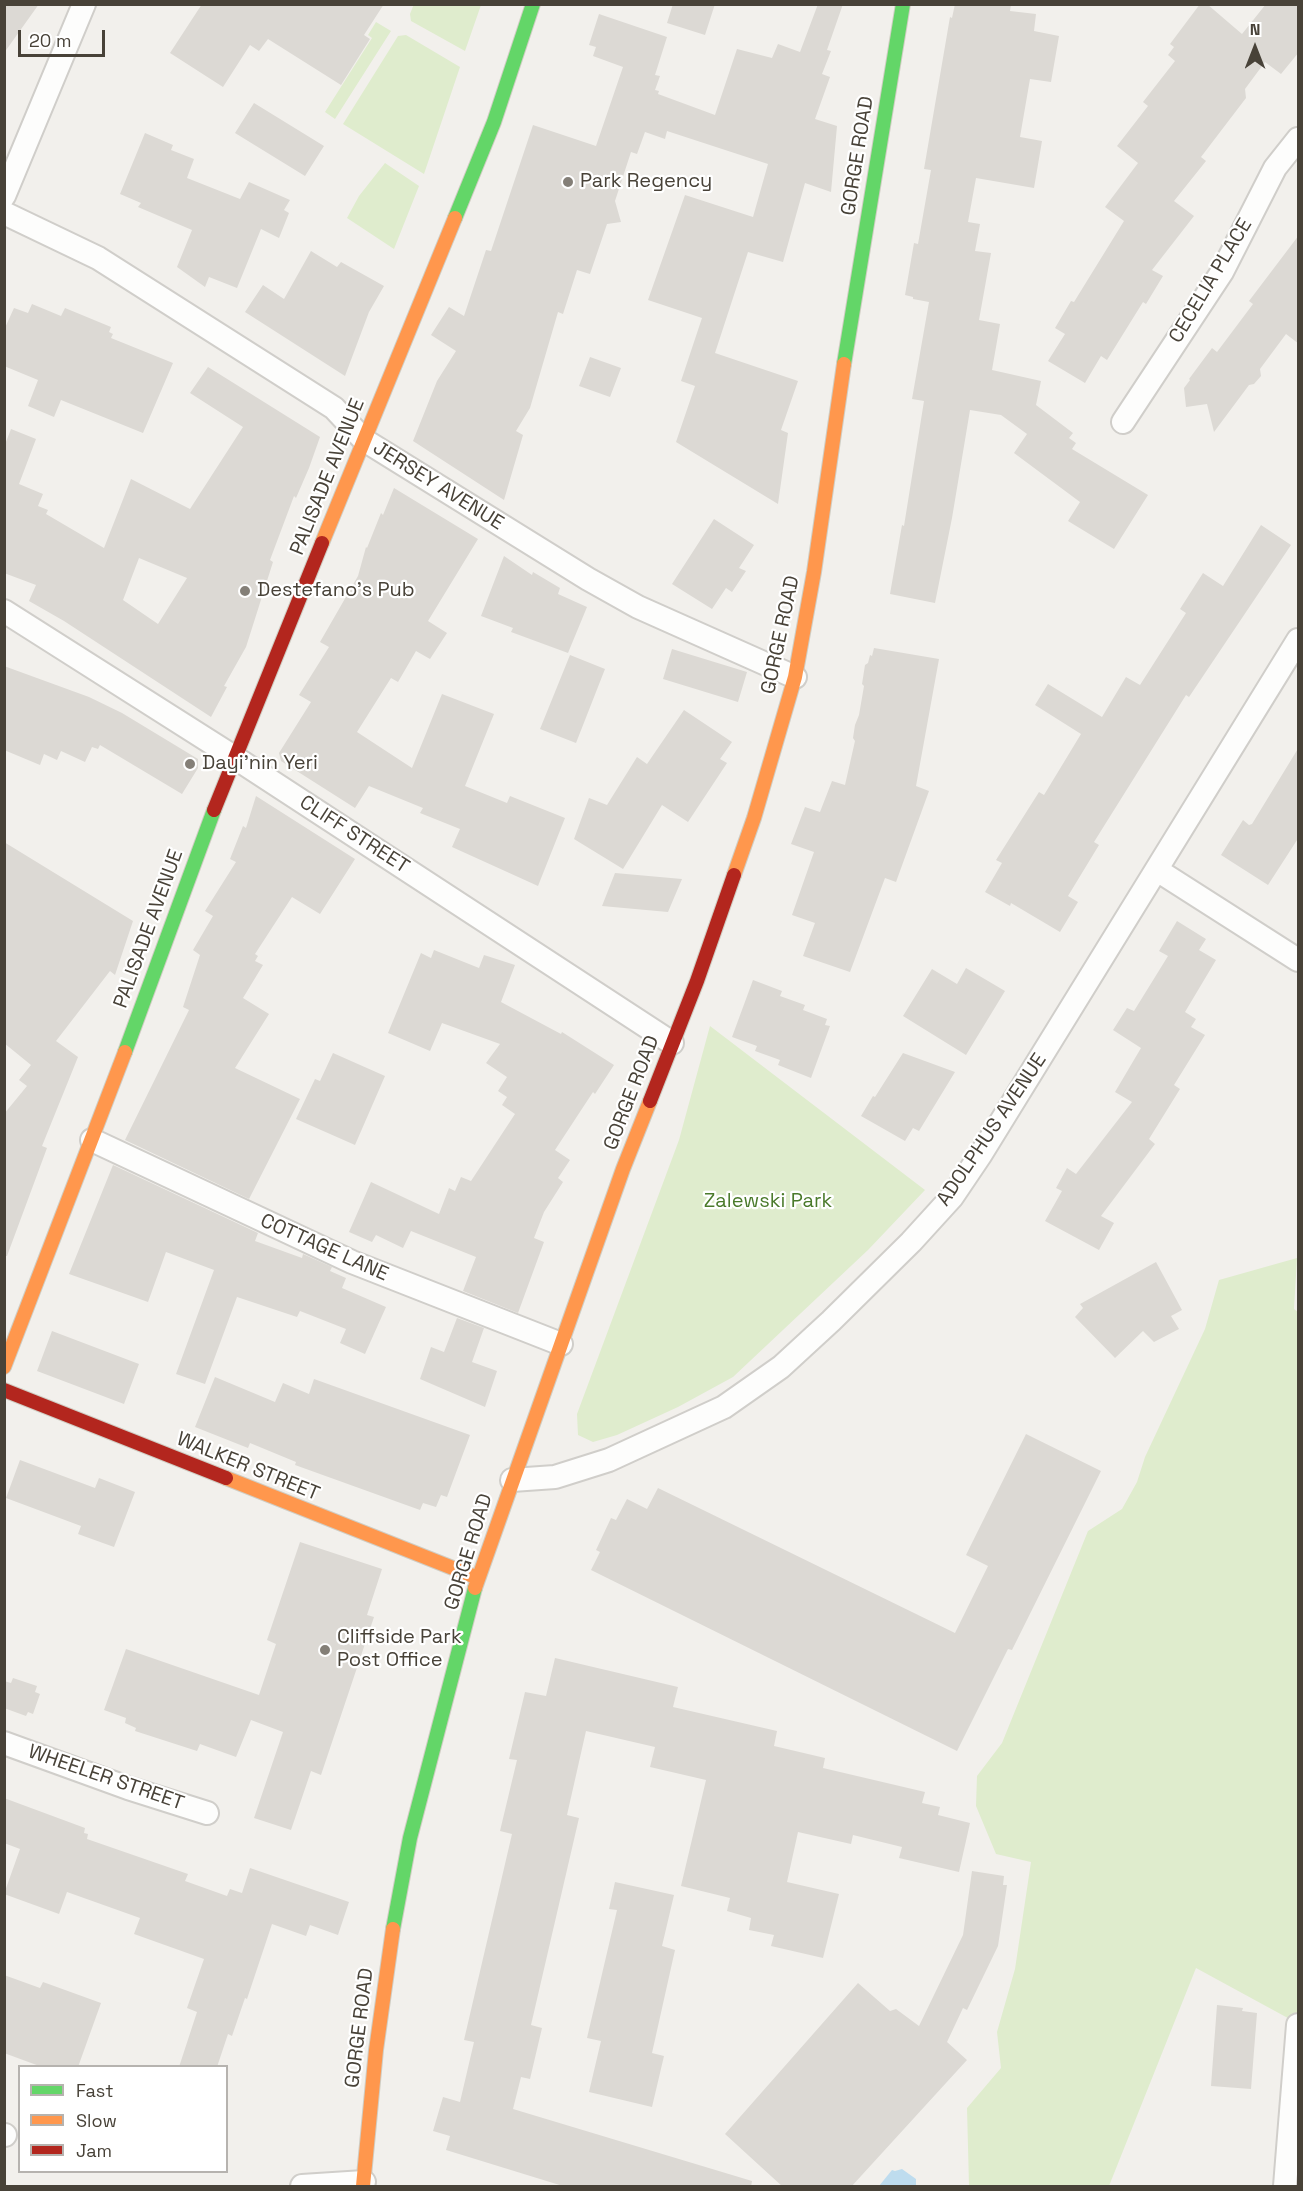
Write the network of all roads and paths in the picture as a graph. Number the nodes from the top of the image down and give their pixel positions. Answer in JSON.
{"nodes":[{"id":1,"x":84,"y":4,"type":"edge"},
{"id":2,"x":533,"y":4,"type":"edge"},
{"id":3,"x":903,"y":4,"type":"edge"},
{"id":4,"x":1299,"y":139,"type":"edge"},
{"id":5,"x":4,"y":196,"type":"edge"},
{"id":6,"x":4,"y":213,"type":"edge"},
{"id":7,"x":1123,"y":422,"type":"dead end"},
{"id":8,"x":364,"y":440,"type":"junction"},
{"id":9,"x":4,"y":611,"type":"edge"},
{"id":10,"x":1299,"y":640,"type":"edge"},
{"id":11,"x":795,"y":677,"type":"junction"},
{"id":12,"x":234,"y":757,"type":"junction"},
{"id":13,"x":1158,"y":870,"type":"junction"},
{"id":14,"x":1299,"y":960,"type":"edge"},
{"id":15,"x":672,"y":1043,"type":"junction"},
{"id":16,"x":92,"y":1140,"type":"junction"},
{"id":17,"x":561,"y":1344,"type":"junction"},
{"id":18,"x":4,"y":1367,"type":"edge"},
{"id":19,"x":4,"y":1390,"type":"edge"},
{"id":20,"x":512,"y":1480,"type":"junction"},
{"id":21,"x":478,"y":1578,"type":"junction"},
{"id":22,"x":4,"y":1743,"type":"edge"},
{"id":23,"x":207,"y":1813,"type":"dead end"},
{"id":24,"x":1299,"y":2025,"type":"edge"},
{"id":25,"x":364,"y":2184,"type":"edge"},
{"id":26,"x":302,"y":2187,"type":"edge"},
{"id":27,"x":1285,"y":2187,"type":"edge"}],
"edges":[{"from":1,"to":5,"type":"street"},
{"from":2,"to":8,"type":"main road","name":"PALISADE AVENUE"},
{"from":3,"to":11,"type":"main road","name":"GORGE ROAD"},
{"from":4,"to":7,"type":"street","name":"CECELIA PLACE"},
{"from":6,"to":8,"type":"street","name":"JERSEY AVENUE"},
{"from":8,"to":11,"type":"street","name":"JERSEY AVENUE"},
{"from":8,"to":12,"type":"main road","name":"PALISADE AVENUE"},
{"from":9,"to":12,"type":"street","name":"CLIFF STREET"},
{"from":10,"to":13,"type":"street","name":"ADOLPHUS AVENUE"},
{"from":11,"to":15,"type":"main road","name":"GORGE ROAD"},
{"from":12,"to":15,"type":"street","name":"CLIFF STREET"},
{"from":12,"to":16,"type":"main road","name":"PALISADE AVENUE"},
{"from":13,"to":14,"type":"street"},
{"from":13,"to":20,"type":"street","name":"ADOLPHUS AVENUE"},
{"from":15,"to":17,"type":"main road","name":"GORGE ROAD"},
{"from":16,"to":17,"type":"street","name":"COTTAGE LANE"},
{"from":16,"to":18,"type":"main road","name":"PALISADE AVENUE"},
{"from":17,"to":20,"type":"main road","name":"GORGE ROAD"},
{"from":19,"to":21,"type":"main road","name":"WALKER STREET"},
{"from":20,"to":21,"type":"main road","name":"GORGE ROAD"},
{"from":21,"to":25,"type":"main road","name":"GORGE ROAD"},
{"from":22,"to":23,"type":"street","name":"WHEELER STREET"},
{"from":24,"to":27,"type":"street"},
{"from":25,"to":26,"type":"street"}]}
